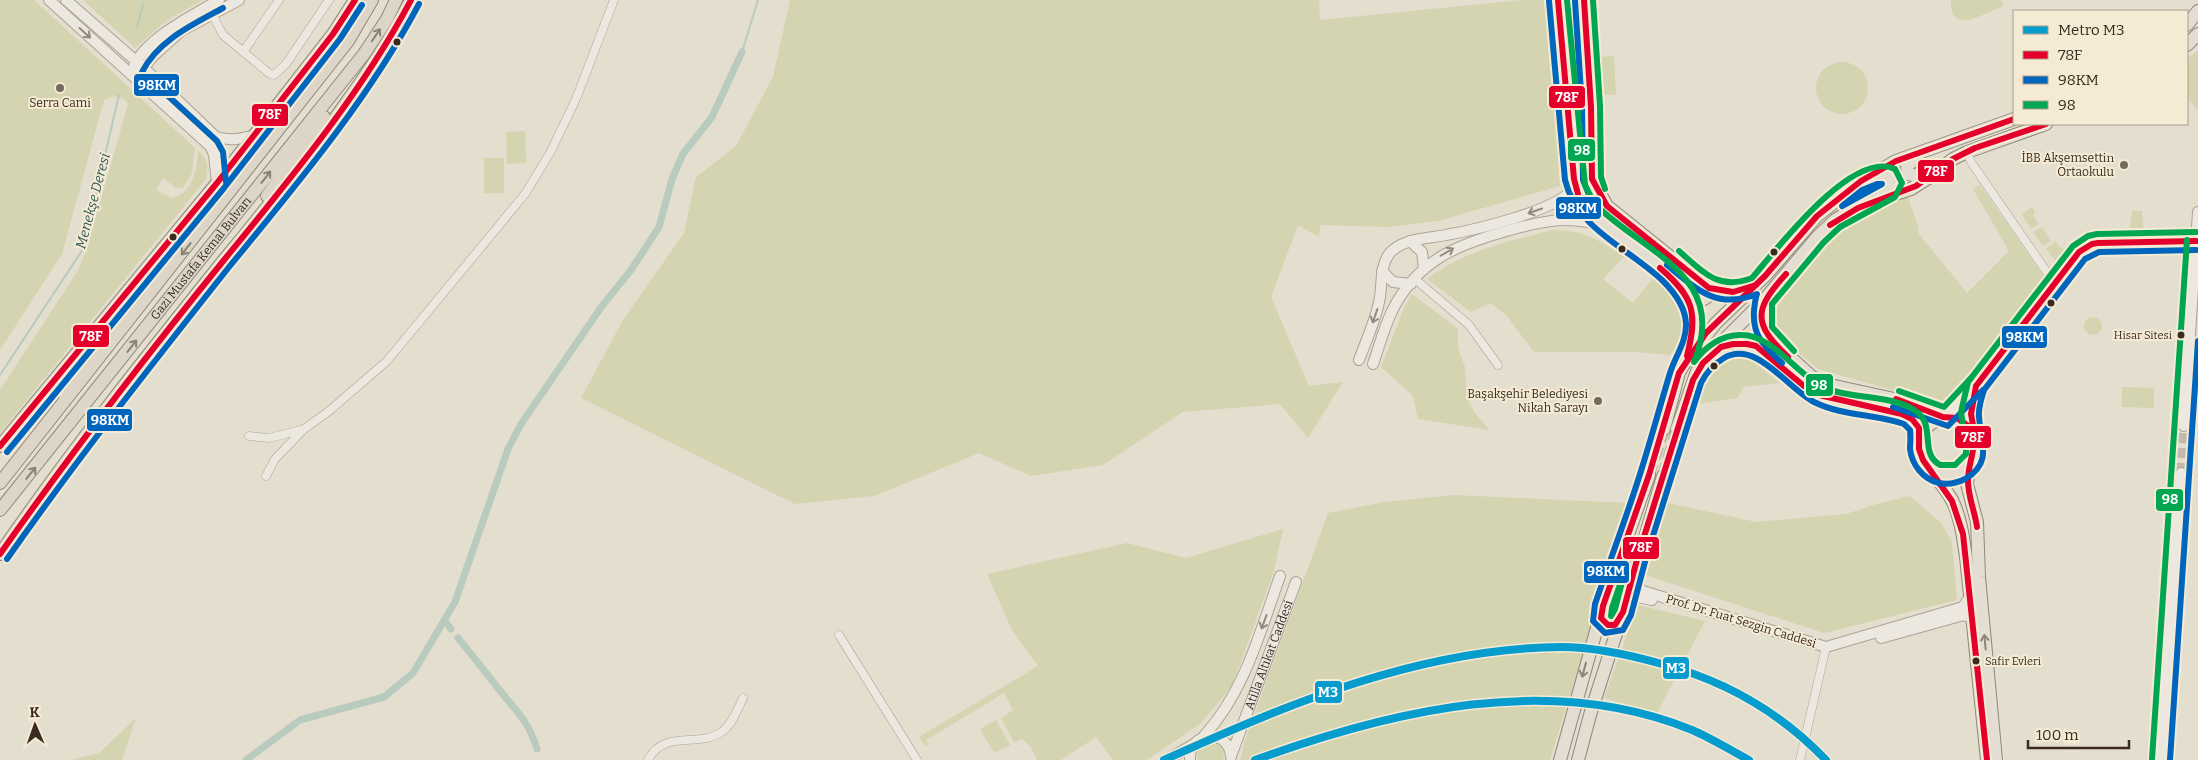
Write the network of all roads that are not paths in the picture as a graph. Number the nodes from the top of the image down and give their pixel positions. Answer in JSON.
{"nodes":[{"id":1,"x":49,"y":0,"type":"edge"},
{"id":2,"x":66,"y":0,"type":"edge"},
{"id":3,"x":219,"y":0,"type":"edge"},
{"id":4,"x":239,"y":0,"type":"edge"},
{"id":5,"x":278,"y":0,"type":"edge"},
{"id":6,"x":329,"y":0,"type":"edge"},
{"id":7,"x":355,"y":0,"type":"edge"},
{"id":8,"x":372,"y":0,"type":"edge"},
{"id":9,"x":396,"y":0,"type":"edge"},
{"id":10,"x":412,"y":0,"type":"edge"},
{"id":11,"x":614,"y":0,"type":"edge"},
{"id":12,"x":1558,"y":0,"type":"edge"},
{"id":13,"x":1584,"y":0,"type":"edge"},
{"id":14,"x":2198,"y":11,"type":"edge"},
{"id":15,"x":212,"y":14,"type":"junction"},
{"id":16,"x":2188,"y":24,"type":"edge"},
{"id":17,"x":2198,"y":34,"type":"edge"},
{"id":18,"x":2188,"y":44,"type":"edge"},
{"id":19,"x":243,"y":52,"type":"junction"},
{"id":20,"x":364,"y":54,"type":"junction"},
{"id":21,"x":140,"y":64,"type":"junction"},
{"id":22,"x":130,"y":74,"type":"junction"},
{"id":23,"x":2013,"y":119,"type":"edge"},
{"id":24,"x":2043,"y":125,"type":"edge"},
{"id":25,"x":255,"y":135,"type":"junction"},
{"id":26,"x":1936,"y":146,"type":"junction"},
{"id":27,"x":1966,"y":152,"type":"junction"},
{"id":28,"x":1936,"y":171,"type":"junction"},
{"id":29,"x":1861,"y":181,"type":"junction"},
{"id":30,"x":217,"y":183,"type":"junction"},
{"id":31,"x":1575,"y":186,"type":"junction"},
{"id":32,"x":1856,"y":207,"type":"junction"},
{"id":33,"x":2198,"y":212,"type":"edge"},
{"id":34,"x":1608,"y":228,"type":"junction"},
{"id":35,"x":1410,"y":241,"type":"junction"},
{"id":36,"x":2196,"y":241,"type":"junction"},
{"id":37,"x":226,"y":259,"type":"junction"},
{"id":38,"x":1424,"y":269,"type":"junction"},
{"id":39,"x":1382,"y":270,"type":"junction"},
{"id":40,"x":1413,"y":282,"type":"junction"},
{"id":41,"x":1677,"y":282,"type":"junction"},
{"id":42,"x":1756,"y":284,"type":"junction"},
{"id":43,"x":2055,"y":284,"type":"junction"},
{"id":44,"x":1710,"y":288,"type":"junction"},
{"id":45,"x":1764,"y":300,"type":"junction"},
{"id":46,"x":1359,"y":360,"type":"dead end"},
{"id":47,"x":1685,"y":362,"type":"junction"},
{"id":48,"x":1703,"y":363,"type":"junction"},
{"id":49,"x":1373,"y":364,"type":"dead end"},
{"id":50,"x":1498,"y":365,"type":"dead end"},
{"id":51,"x":1976,"y":386,"type":"junction"},
{"id":52,"x":2198,"y":416,"type":"edge"},
{"id":53,"x":1945,"y":417,"type":"junction"},
{"id":54,"x":2185,"y":421,"type":"joint"},
{"id":55,"x":1972,"y":428,"type":"junction"},
{"id":56,"x":304,"y":429,"type":"junction"},
{"id":57,"x":1664,"y":429,"type":"tunnel mouth"},
{"id":58,"x":1678,"y":429,"type":"tunnel mouth"},
{"id":59,"x":1920,"y":435,"type":"junction"},
{"id":60,"x":249,"y":436,"type":"dead end"},
{"id":61,"x":31,"y":444,"type":"junction"},
{"id":62,"x":0,"y":446,"type":"edge"},
{"id":63,"x":1969,"y":466,"type":"junction"},
{"id":64,"x":1931,"y":471,"type":"junction"},
{"id":65,"x":2181,"y":473,"type":"tunnel mouth"},
{"id":66,"x":1649,"y":475,"type":"tunnel mouth"},
{"id":67,"x":266,"y":476,"type":"dead end"},
{"id":68,"x":1663,"y":476,"type":"tunnel mouth"},
{"id":69,"x":0,"y":483,"type":"edge"},
{"id":70,"x":44,"y":489,"type":"junction"},
{"id":71,"x":0,"y":510,"type":"edge"},
{"id":72,"x":0,"y":538,"type":"edge"},
{"id":73,"x":0,"y":554,"type":"edge"},
{"id":74,"x":1634,"y":575,"type":"junction"},
{"id":75,"x":1280,"y":576,"type":"dead end"},
{"id":76,"x":1296,"y":582,"type":"dead end"},
{"id":77,"x":1969,"y":598,"type":"junction"},
{"id":78,"x":1603,"y":606,"type":"junction"},
{"id":79,"x":1624,"y":608,"type":"junction"},
{"id":80,"x":1972,"y":618,"type":"junction"},
{"id":81,"x":839,"y":635,"type":"dead end"},
{"id":82,"x":1825,"y":650,"type":"junction"},
{"id":83,"x":743,"y":698,"type":"dead end"},
{"id":84,"x":1204,"y":736,"type":"junction"},
{"id":85,"x":1194,"y":744,"type":"junction"},
{"id":86,"x":1230,"y":758,"type":"edge"},
{"id":87,"x":648,"y":760,"type":"edge"},
{"id":88,"x":917,"y":760,"type":"edge"},
{"id":89,"x":1167,"y":760,"type":"edge"},
{"id":90,"x":1190,"y":760,"type":"edge"},
{"id":91,"x":1560,"y":760,"type":"edge"},
{"id":92,"x":1578,"y":760,"type":"edge"},
{"id":93,"x":1800,"y":760,"type":"edge"},
{"id":94,"x":1987,"y":760,"type":"edge"},
{"id":95,"x":1996,"y":760,"type":"edge"},
{"id":96,"x":2162,"y":760,"type":"edge"}],
"edges":[{"from":1,"to":22,"type":"street","one_way":true},
{"from":2,"to":21,"type":"street"},
{"from":3,"to":21,"type":"street"},
{"from":4,"to":15,"type":"street"},
{"from":5,"to":19,"type":"street"},
{"from":6,"to":19,"type":"street"},
{"from":7,"to":25,"type":"highway"},
{"from":8,"to":61,"type":"highway","name":"Gazi Mustafa Kemal Bulvarı","one_way":true},
{"from":20,"to":9,"type":"highway","name":"Gazi Mustafa Kemal Bulvarı","one_way":true},
{"from":10,"to":37,"type":"highway"},
{"from":11,"to":56,"type":"street"},
{"from":12,"to":31,"type":"main road"},
{"from":13,"to":44,"type":"main road"},
{"from":14,"to":16,"type":"main road"},
{"from":15,"to":19,"type":"street"},
{"from":15,"to":21,"type":"street"},
{"from":17,"to":18,"type":"main road"},
{"from":20,"to":37,"type":"highway"},
{"from":71,"to":20,"type":"highway","name":"Gazi Mustafa Kemal Bulvarı","one_way":true},
{"from":21,"to":22,"type":"street"},
{"from":21,"to":25,"type":"street"},
{"from":22,"to":30,"type":"street"},
{"from":23,"to":26,"type":"main road"},
{"from":24,"to":27,"type":"main road"},
{"from":25,"to":30,"type":"highway"},
{"from":26,"to":28,"type":"main road"},
{"from":26,"to":29,"type":"main road"},
{"from":27,"to":28,"type":"main road"},
{"from":27,"to":43,"type":"street"},
{"from":28,"to":32,"type":"main road"},
{"from":29,"to":32,"type":"main road"},
{"from":29,"to":42,"type":"main road"},
{"from":30,"to":61,"type":"highway"},
{"from":30,"to":62,"type":"highway"},
{"from":31,"to":34,"type":"main road"},
{"from":31,"to":35,"type":"street","one_way":true},
{"from":32,"to":45,"type":"main road"},
{"from":33,"to":36,"type":"street"},
{"from":38,"to":34,"type":"street","one_way":true},
{"from":34,"to":41,"type":"main road"},
{"from":35,"to":38,"type":"street"},
{"from":35,"to":39,"type":"street"},
{"from":36,"to":43,"type":"street"},
{"from":36,"to":54,"type":"street"},
{"from":37,"to":70,"type":"highway"},
{"from":38,"to":40,"type":"street"},
{"from":39,"to":40,"type":"street"},
{"from":39,"to":46,"type":"street","one_way":true},
{"from":40,"to":49,"type":"street"},
{"from":40,"to":50,"type":"street"},
{"from":41,"to":44,"type":"main road"},
{"from":41,"to":47,"type":"main road"},
{"from":42,"to":44,"type":"main road"},
{"from":42,"to":47,"type":"main road"},
{"from":43,"to":51,"type":"street"},
{"from":45,"to":48,"type":"main road"},
{"from":45,"to":53,"type":"main road"},
{"from":47,"to":57,"type":"main road"},
{"from":48,"to":58,"type":"main road"},
{"from":48,"to":59,"type":"main road"},
{"from":51,"to":53,"type":"street"},
{"from":51,"to":55,"type":"street"},
{"from":52,"to":54,"type":"street"},
{"from":53,"to":55,"type":"main road"},
{"from":53,"to":59,"type":"main road"},
{"from":55,"to":63,"type":"main road"},
{"from":56,"to":60,"type":"street"},
{"from":56,"to":67,"type":"street"},
{"from":59,"to":64,"type":"main road"},
{"from":61,"to":69,"type":"highway","name":"Gazi Mustafa Kemal Bulvarı"},
{"from":63,"to":64,"type":"main road"},
{"from":95,"to":63,"type":"main road","one_way":true},
{"from":64,"to":77,"type":"main road"},
{"from":65,"to":96,"type":"street"},
{"from":66,"to":78,"type":"main road"},
{"from":68,"to":74,"type":"main road"},
{"from":70,"to":72,"type":"highway"},
{"from":70,"to":73,"type":"highway"},
{"from":74,"to":79,"type":"main road"},
{"from":74,"to":82,"type":"street","name":"Prof. Dr. Fuat Sezgin Caddesi"},
{"from":75,"to":84,"type":"street","name":"Atilla Altıkat Caddesi","one_way":true},
{"from":76,"to":86,"type":"street","name":"Atilla Altıkat Caddesi"},
{"from":77,"to":80,"type":"main road"},
{"from":77,"to":82,"type":"street","name":"Prof. Dr. Fuat Sezgin Caddesi"},
{"from":78,"to":79,"type":"main road"},
{"from":78,"to":91,"type":"main road","one_way":true},
{"from":79,"to":82,"type":"street","name":"Prof. Dr. Fuat Sezgin Caddesi"},
{"from":79,"to":92,"type":"main road"},
{"from":80,"to":82,"type":"street","name":"Prof. Dr. Fuat Sezgin Caddesi"},
{"from":80,"to":94,"type":"main road"},
{"from":81,"to":88,"type":"street"},
{"from":82,"to":93,"type":"street"},
{"from":83,"to":87,"type":"street"},
{"from":84,"to":85,"type":"street","name":"Atilla Altıkat Caddesi"},
{"from":84,"to":86,"type":"street"},
{"from":85,"to":89,"type":"street"},
{"from":85,"to":90,"type":"street"}]}
